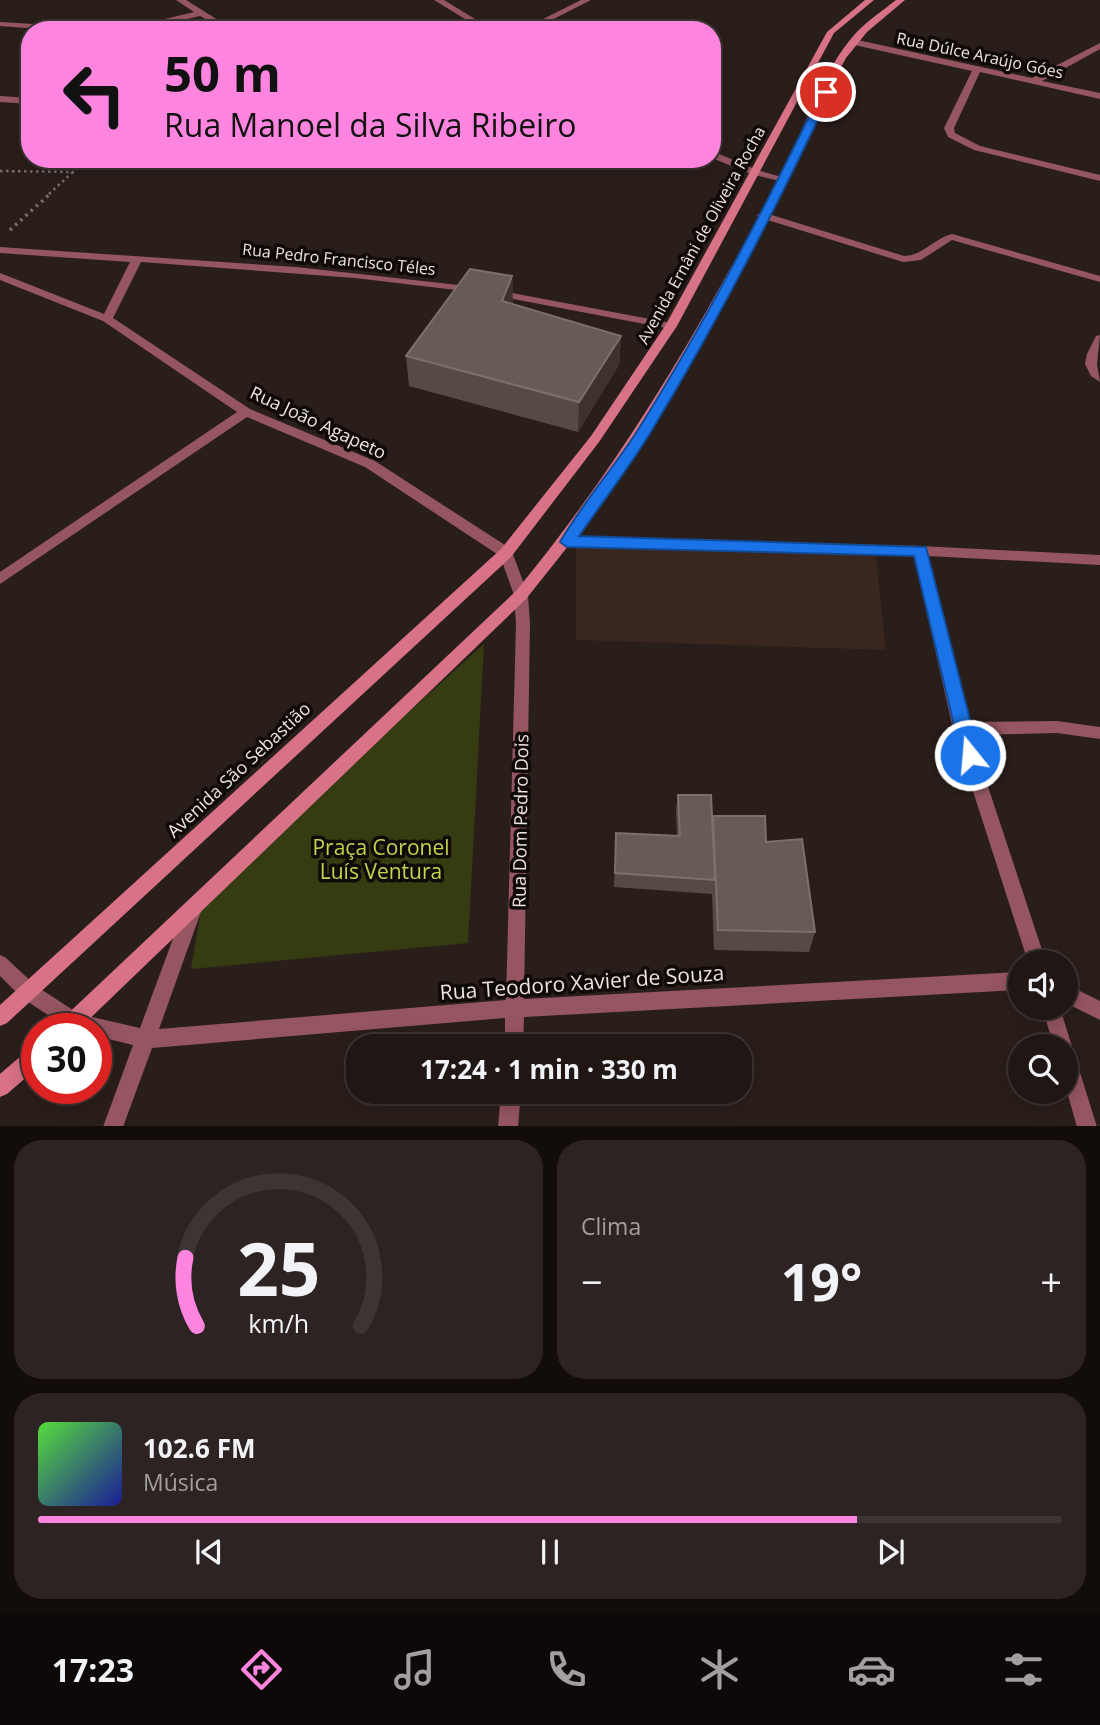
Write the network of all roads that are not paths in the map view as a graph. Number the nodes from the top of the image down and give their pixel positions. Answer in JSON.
{"nodes":[{"id":1,"x":180,"y":0,"type":"edge"},
{"id":2,"x":438,"y":0,"type":"edge"},
{"id":3,"x":587,"y":0,"type":"edge"},
{"id":4,"x":870,"y":0,"type":"edge"},
{"id":5,"x":901,"y":0,"type":"edge"},
{"id":6,"x":201,"y":13,"type":"junction"},
{"id":7,"x":166,"y":21,"type":"edge"},
{"id":8,"x":215,"y":21,"type":"edge"},
{"id":9,"x":474,"y":21,"type":"edge"},
{"id":10,"x":544,"y":21,"type":"edge"},
{"id":11,"x":0,"y":24,"type":"edge"},
{"id":12,"x":21,"y":25,"type":"edge"},
{"id":13,"x":853,"y":42,"type":"junction"},
{"id":14,"x":1100,"y":46,"type":"edge"},
{"id":15,"x":977,"y":69,"type":"junction"},
{"id":16,"x":1034,"y":81,"type":"junction"},
{"id":17,"x":1100,"y":96,"type":"edge"},
{"id":18,"x":0,"y":99,"type":"edge"},
{"id":19,"x":21,"y":100,"type":"edge"},
{"id":20,"x":721,"y":158,"type":"edge"},
{"id":21,"x":754,"y":172,"type":"junction"},
{"id":22,"x":1100,"y":178,"type":"edge"},
{"id":23,"x":784,"y":179,"type":"junction"},
{"id":24,"x":762,"y":215,"type":"junction"},
{"id":25,"x":0,"y":250,"type":"edge"},
{"id":26,"x":137,"y":259,"type":"junction"},
{"id":27,"x":0,"y":276,"type":"edge"},
{"id":28,"x":1100,"y":279,"type":"edge"},
{"id":29,"x":107,"y":320,"type":"junction"},
{"id":30,"x":671,"y":326,"type":"junction"},
{"id":31,"x":1100,"y":338,"type":"edge"},
{"id":32,"x":1100,"y":377,"type":"edge"},
{"id":33,"x":246,"y":412,"type":"junction"},
{"id":34,"x":567,"y":542,"type":"junction"},
{"id":35,"x":920,"y":551,"type":"junction"},
{"id":36,"x":506,"y":553,"type":"junction"},
{"id":37,"x":1100,"y":560,"type":"edge"},
{"id":38,"x":3,"y":574,"type":"edge"},
{"id":39,"x":521,"y":595,"type":"junction"},
{"id":40,"x":961,"y":729,"type":"junction"},
{"id":41,"x":1100,"y":733,"type":"edge"},
{"id":42,"x":194,"y":905,"type":"junction"},
{"id":43,"x":1033,"y":950,"type":"edge"},
{"id":44,"x":0,"y":964,"type":"edge"},
{"id":45,"x":1008,"y":982,"type":"edge"},
{"id":46,"x":29,"y":992,"type":"junction"},
{"id":47,"x":1078,"y":999,"type":"edge"},
{"id":48,"x":518,"y":1008,"type":"junction"},
{"id":49,"x":1100,"y":1011,"type":"edge"},
{"id":50,"x":55,"y":1013,"type":"edge"},
{"id":51,"x":82,"y":1013,"type":"edge"},
{"id":52,"x":0,"y":1017,"type":"edge"},
{"id":53,"x":112,"y":1033,"type":"edge"},
{"id":54,"x":515,"y":1034,"type":"edge"},
{"id":55,"x":147,"y":1040,"type":"junction"},
{"id":56,"x":21,"y":1069,"type":"edge"},
{"id":57,"x":0,"y":1087,"type":"edge"},
{"id":58,"x":1078,"y":1096,"type":"edge"},
{"id":59,"x":510,"y":1104,"type":"edge"},
{"id":60,"x":113,"y":1126,"type":"edge"},
{"id":61,"x":508,"y":1126,"type":"edge"},
{"id":62,"x":1087,"y":1126,"type":"edge"}],
"edges":[{"from":1,"to":6,"type":"street"},
{"from":2,"to":9,"type":"street"},
{"from":3,"to":10,"type":"street"},
{"from":4,"to":21,"type":"main road","name":"Avenida Ernâni de Oliveira Rocha"},
{"from":5,"to":13,"type":"main road"},
{"from":6,"to":7,"type":"street"},
{"from":6,"to":8,"type":"street"},
{"from":11,"to":12,"type":"street"},
{"from":13,"to":15,"type":"street","name":"Rua Dúlce Araújo Góes"},
{"from":13,"to":23,"type":"main road"},
{"from":14,"to":16,"type":"street"},
{"from":15,"to":16,"type":"street","name":"Rua Dúlce Araújo Góes"},
{"from":15,"to":22,"type":"street"},
{"from":16,"to":17,"type":"street","name":"Rua Dúlce Araújo Góes"},
{"from":18,"to":19,"type":"street"},
{"from":20,"to":21,"type":"street"},
{"from":21,"to":23,"type":"street"},
{"from":21,"to":30,"type":"main road","name":"Avenida Ernâni de Oliveira Rocha"},
{"from":23,"to":24,"type":"main road"},
{"from":24,"to":28,"type":"street"},
{"from":24,"to":34,"type":"main road"},
{"from":25,"to":26,"type":"street","name":"Rua Pedro Francisco Téles"},
{"from":26,"to":29,"type":"street"},
{"from":26,"to":30,"type":"street","name":"Rua Pedro Francisco Téles"},
{"from":27,"to":29,"type":"street","name":"Rua João Agapeto"},
{"from":29,"to":33,"type":"street","name":"Rua João Agapeto"},
{"from":30,"to":36,"type":"main road","name":"Avenida Ernâni de Oliveira Rocha"},
{"from":31,"to":32,"type":"street"},
{"from":33,"to":36,"type":"street","name":"Rua João Agapeto"},
{"from":33,"to":38,"type":"street"},
{"from":34,"to":35,"type":"street"},
{"from":34,"to":39,"type":"main road"},
{"from":35,"to":37,"type":"street"},
{"from":35,"to":40,"type":"street"},
{"from":36,"to":39,"type":"street","name":"Rua Dom Pedro Dois"},
{"from":36,"to":46,"type":"main road","name":"Avenida São Sebastião"},
{"from":39,"to":42,"type":"main road"},
{"from":39,"to":48,"type":"street","name":"Rua Dom Pedro Dois"},
{"from":40,"to":41,"type":"street"},
{"from":40,"to":43,"type":"street"},
{"from":42,"to":51,"type":"main road"},
{"from":42,"to":55,"type":"street"},
{"from":44,"to":46,"type":"street","name":"Rua Teodoro Xavier de Souza"},
{"from":45,"to":48,"type":"street","name":"Rua Teodoro Xavier de Souza"},
{"from":46,"to":50,"type":"street","name":"Rua Teodoro Xavier de Souza"},
{"from":46,"to":52,"type":"main road","name":"Avenida São Sebastião"},
{"from":47,"to":49,"type":"street"},
{"from":48,"to":54,"type":"street","name":"Rua Dom Pedro Dois"},
{"from":48,"to":55,"type":"street","name":"Rua Teodoro Xavier de Souza"},
{"from":53,"to":55,"type":"street","name":"Rua Teodoro Xavier de Souza"},
{"from":55,"to":60,"type":"street"},
{"from":56,"to":57,"type":"main road"},
{"from":58,"to":62,"type":"street"},
{"from":59,"to":61,"type":"street"}]}
